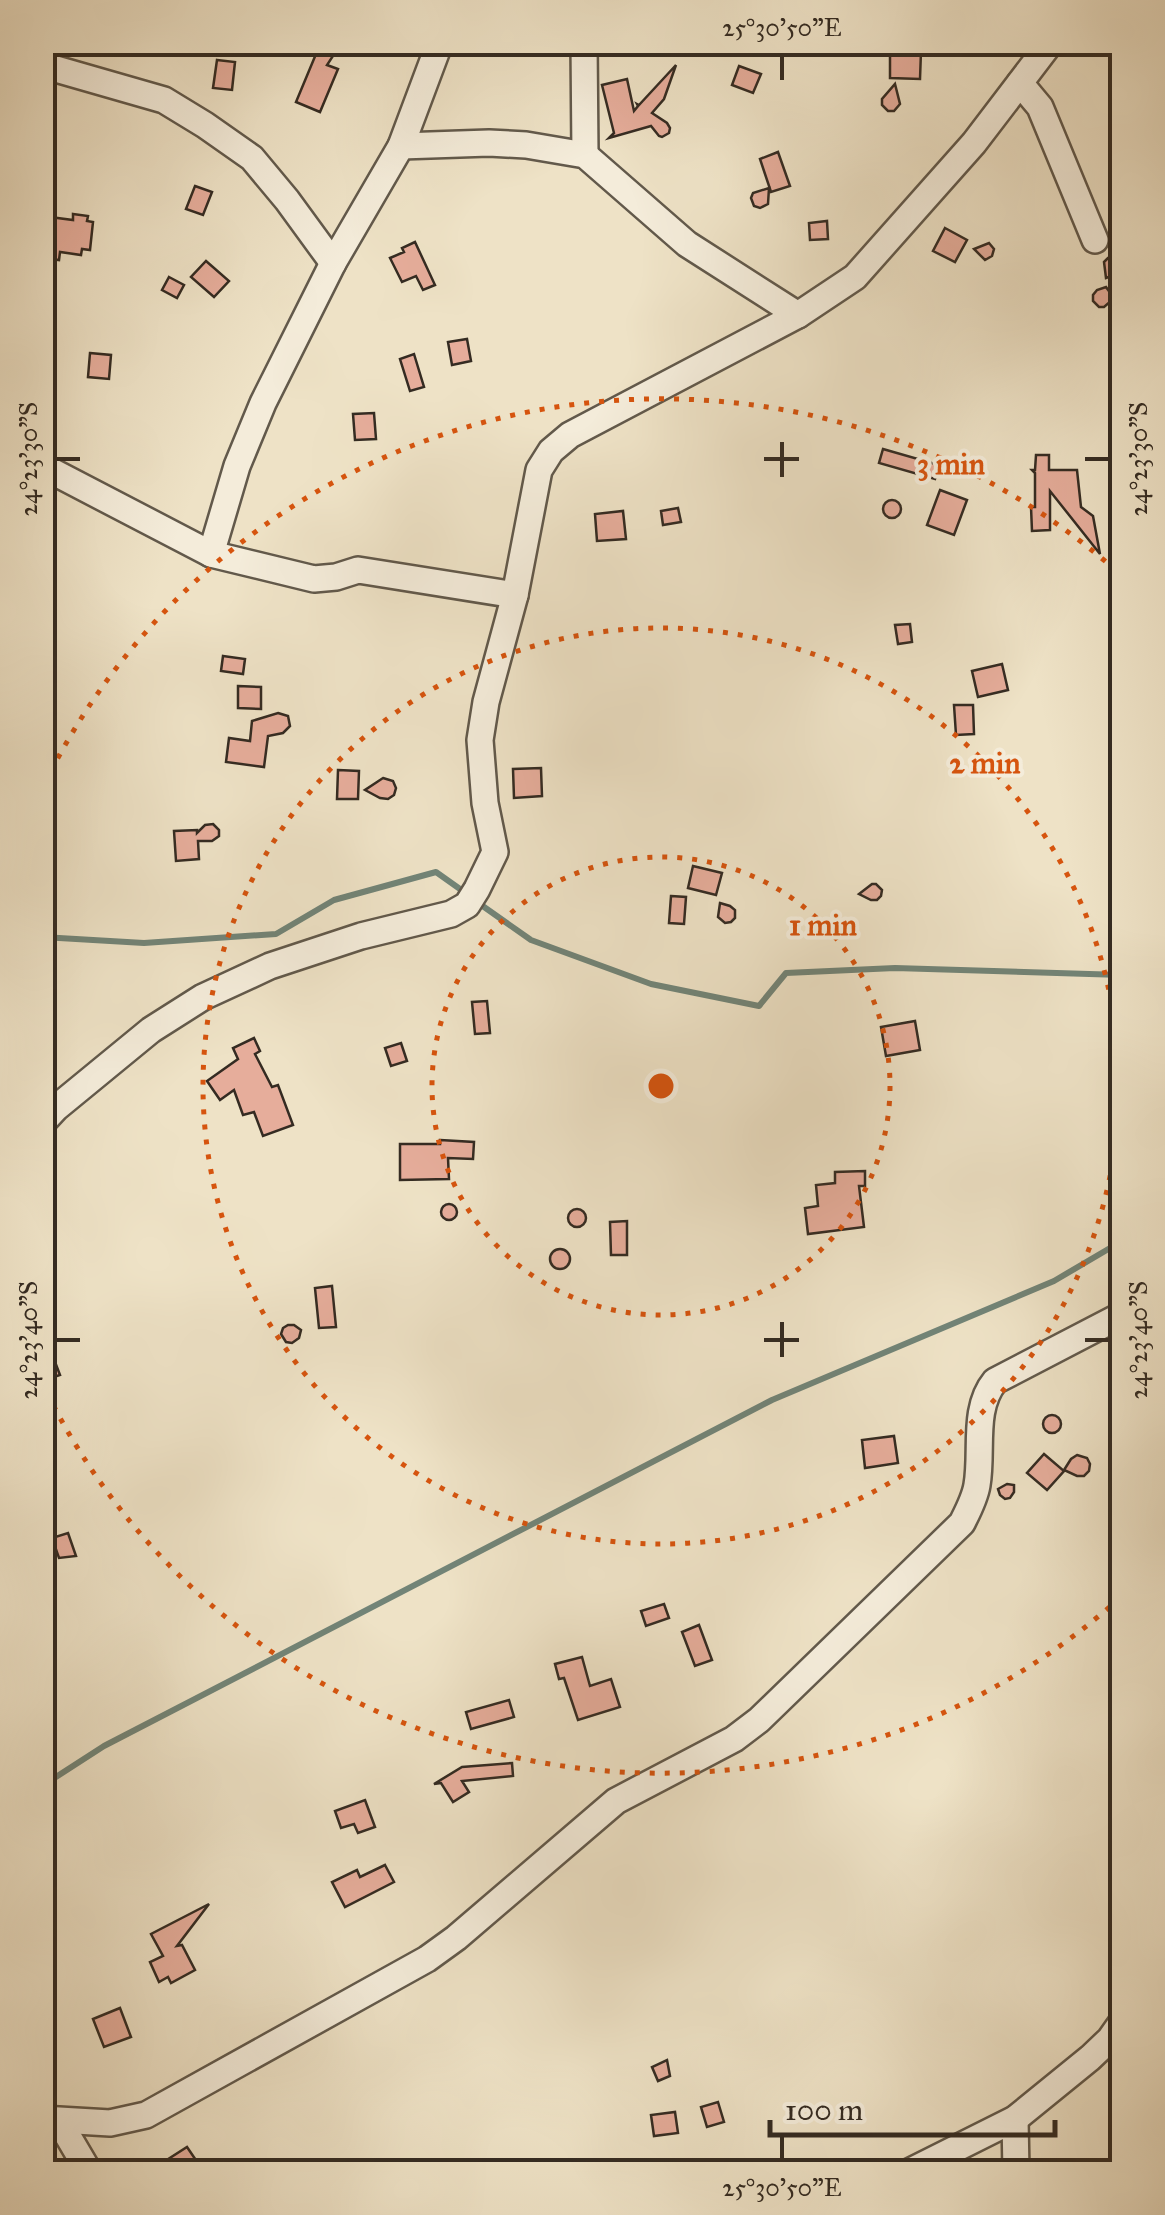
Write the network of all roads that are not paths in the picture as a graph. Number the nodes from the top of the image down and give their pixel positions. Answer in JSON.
{"nodes":[{"id":1,"x":440,"y":42,"type":"edge"},
{"id":2,"x":584,"y":42,"type":"edge"},
{"id":3,"x":1051,"y":42,"type":"edge"},
{"id":4,"x":42,"y":65,"type":"edge"},
{"id":5,"x":1020,"y":83,"type":"junction"},
{"id":6,"x":401,"y":146,"type":"junction"},
{"id":7,"x":585,"y":155,"type":"junction"},
{"id":8,"x":1096,"y":240,"type":"dead end"},
{"id":9,"x":333,"y":263,"type":"junction"},
{"id":10,"x":798,"y":315,"type":"junction"},
{"id":11,"x":42,"y":466,"type":"edge"},
{"id":12,"x":210,"y":554,"type":"junction"},
{"id":13,"x":515,"y":595,"type":"junction"},
{"id":14,"x":42,"y":1123,"type":"edge"},
{"id":15,"x":1122,"y":1315,"type":"edge"},
{"id":16,"x":1122,"y":2022,"type":"edge"},
{"id":17,"x":1015,"y":2119,"type":"junction"},
{"id":18,"x":51,"y":2120,"type":"edge"},
{"id":19,"x":89,"y":2172,"type":"edge"},
{"id":20,"x":909,"y":2172,"type":"edge"},
{"id":21,"x":1016,"y":2172,"type":"edge"}],
"edges":[{"from":1,"to":6,"type":"street"},
{"from":2,"to":7,"type":"street"},
{"from":3,"to":5,"type":"street"},
{"from":4,"to":9,"type":"street"},
{"from":5,"to":8,"type":"street"},
{"from":5,"to":10,"type":"street"},
{"from":6,"to":7,"type":"street"},
{"from":6,"to":9,"type":"street"},
{"from":7,"to":10,"type":"street"},
{"from":9,"to":12,"type":"street"},
{"from":10,"to":13,"type":"street"},
{"from":11,"to":12,"type":"street"},
{"from":12,"to":13,"type":"street"},
{"from":13,"to":14,"type":"street"},
{"from":15,"to":18,"type":"street"},
{"from":16,"to":17,"type":"street"},
{"from":17,"to":20,"type":"street"},
{"from":17,"to":21,"type":"street"},
{"from":18,"to":19,"type":"street"}]}
